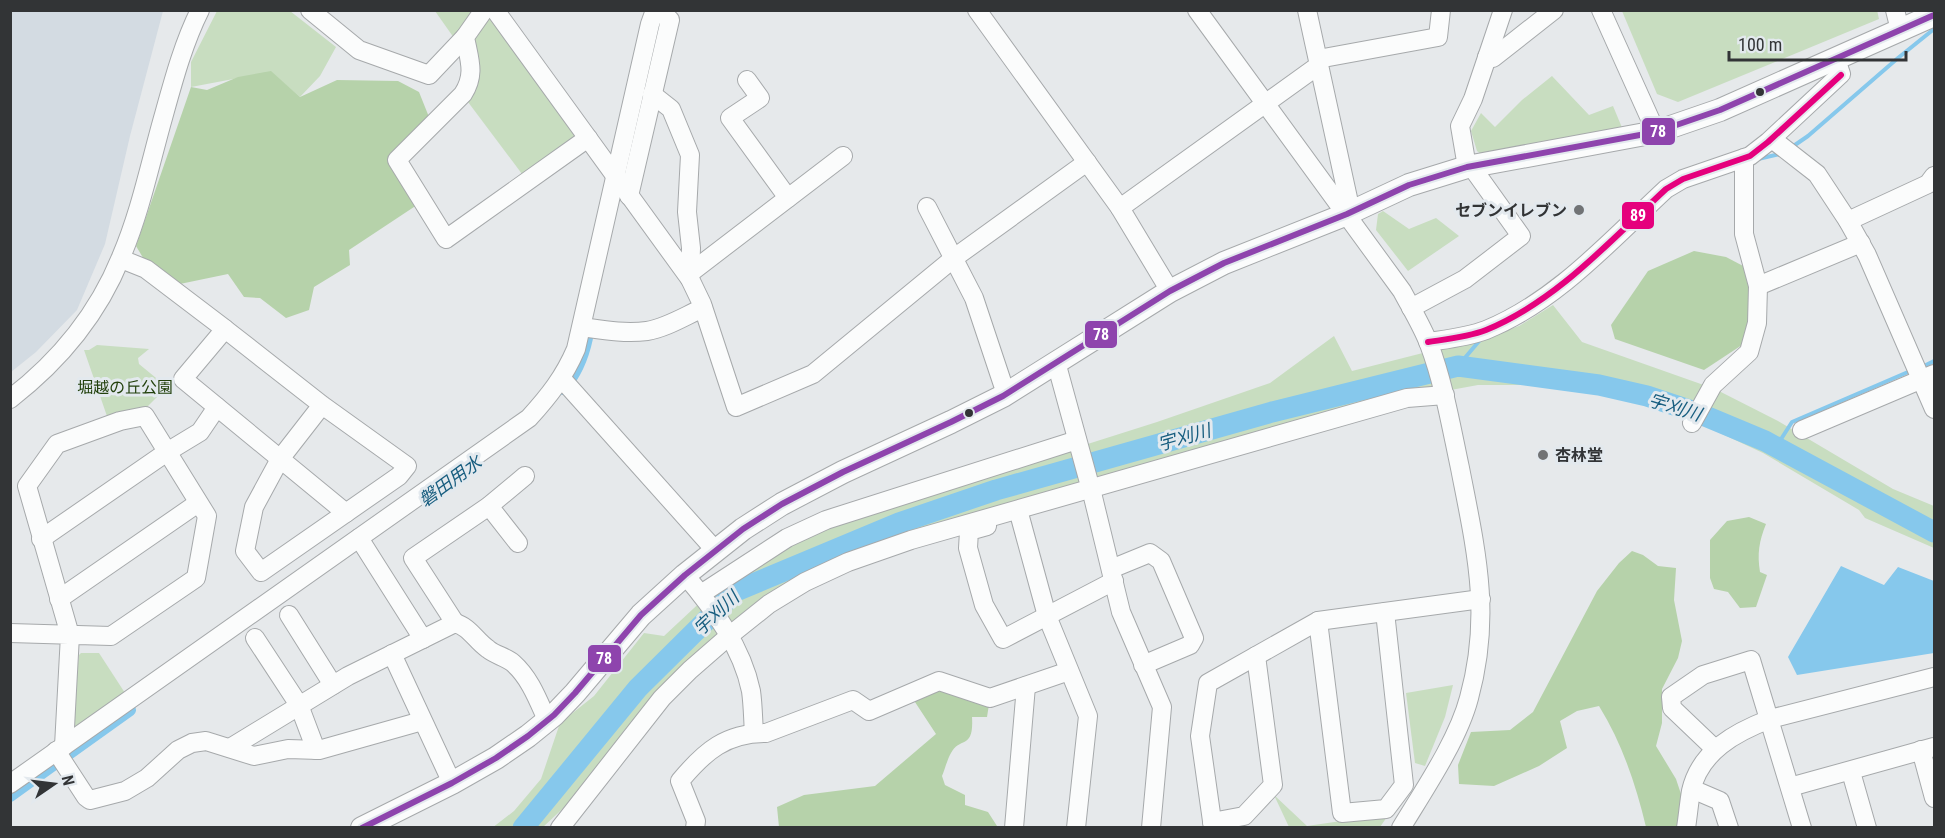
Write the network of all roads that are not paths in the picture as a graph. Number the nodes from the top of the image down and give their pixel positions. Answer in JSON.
{"nodes":[{"id":1,"x":200,"y":10,"type":"edge"},
{"id":2,"x":310,"y":10,"type":"edge"},
{"id":3,"x":484,"y":10,"type":"edge"},
{"id":4,"x":495,"y":10,"type":"edge"},
{"id":5,"x":657,"y":10,"type":"edge"},
{"id":6,"x":976,"y":10,"type":"edge"},
{"id":7,"x":1197,"y":10,"type":"edge"},
{"id":8,"x":1307,"y":10,"type":"edge"},
{"id":9,"x":1440,"y":10,"type":"edge"},
{"id":10,"x":1503,"y":10,"type":"edge"},
{"id":11,"x":1554,"y":10,"type":"edge"},
{"id":12,"x":1600,"y":10,"type":"edge"},
{"id":13,"x":1935,"y":15,"type":"edge"},
{"id":14,"x":1897,"y":20,"type":"edge"},
{"id":15,"x":465,"y":37,"type":"junction"},
{"id":16,"x":1487,"y":57,"type":"junction"},
{"id":17,"x":1836,"y":59,"type":"junction"},
{"id":18,"x":1318,"y":62,"type":"junction"},
{"id":19,"x":747,"y":80,"type":"dead end"},
{"id":20,"x":652,"y":94,"type":"junction"},
{"id":21,"x":1265,"y":104,"type":"junction"},
{"id":22,"x":1656,"y":132,"type":"junction"},
{"id":23,"x":588,"y":138,"type":"junction"},
{"id":24,"x":1772,"y":138,"type":"junction"},
{"id":25,"x":843,"y":156,"type":"dead end"},
{"id":26,"x":1744,"y":158,"type":"junction"},
{"id":27,"x":1087,"y":162,"type":"junction"},
{"id":28,"x":1469,"y":167,"type":"junction"},
{"id":29,"x":615,"y":176,"type":"junction"},
{"id":30,"x":1935,"y":176,"type":"edge"},
{"id":31,"x":629,"y":196,"type":"junction"},
{"id":32,"x":788,"y":198,"type":"junction"},
{"id":33,"x":927,"y":207,"type":"dead end"},
{"id":34,"x":1120,"y":208,"type":"junction"},
{"id":35,"x":1349,"y":213,"type":"junction"},
{"id":36,"x":1848,"y":221,"type":"junction"},
{"id":37,"x":1861,"y":243,"type":"junction"},
{"id":38,"x":954,"y":258,"type":"junction"},
{"id":39,"x":121,"y":259,"type":"junction"},
{"id":40,"x":690,"y":276,"type":"junction"},
{"id":41,"x":1758,"y":286,"type":"junction"},
{"id":42,"x":1170,"y":291,"type":"junction"},
{"id":43,"x":703,"y":308,"type":"junction"},
{"id":44,"x":1411,"y":308,"type":"junction"},
{"id":45,"x":582,"y":327,"type":"junction"},
{"id":46,"x":225,"y":329,"type":"junction"},
{"id":47,"x":1428,"y":342,"type":"junction"},
{"id":48,"x":1056,"y":362,"type":"junction"},
{"id":49,"x":1928,"y":377,"type":"edge"},
{"id":50,"x":562,"y":379,"type":"junction"},
{"id":51,"x":1006,"y":394,"type":"junction"},
{"id":52,"x":1445,"y":395,"type":"junction"},
{"id":53,"x":10,"y":399,"type":"edge"},
{"id":54,"x":322,"y":405,"type":"junction"},
{"id":55,"x":217,"y":407,"type":"junction"},
{"id":56,"x":1935,"y":409,"type":"edge"},
{"id":57,"x":1692,"y":423,"type":"dead end"},
{"id":58,"x":1802,"y":430,"type":"dead end"},
{"id":59,"x":1077,"y":442,"type":"junction"},
{"id":60,"x":167,"y":452,"type":"junction"},
{"id":61,"x":280,"y":459,"type":"junction"},
{"id":62,"x":525,"y":476,"type":"dead end"},
{"id":63,"x":1091,"y":490,"type":"junction"},
{"id":64,"x":198,"y":503,"type":"junction"},
{"id":65,"x":489,"y":506,"type":"junction"},
{"id":66,"x":346,"y":513,"type":"junction"},
{"id":67,"x":1020,"y":517,"type":"junction"},
{"id":68,"x":359,"y":538,"type":"junction"},
{"id":69,"x":41,"y":539,"type":"junction"},
{"id":70,"x":518,"y":543,"type":"dead end"},
{"id":71,"x":715,"y":550,"type":"junction"},
{"id":72,"x":685,"y":575,"type":"junction"},
{"id":73,"x":1113,"y":575,"type":"junction"},
{"id":74,"x":701,"y":594,"type":"junction"},
{"id":75,"x":59,"y":599,"type":"junction"},
{"id":76,"x":1481,"y":599,"type":"junction"},
{"id":77,"x":1385,"y":612,"type":"junction"},
{"id":78,"x":289,"y":615,"type":"dead end"},
{"id":79,"x":1047,"y":616,"type":"junction"},
{"id":80,"x":1318,"y":621,"type":"junction"},
{"id":81,"x":454,"y":623,"type":"junction"},
{"id":82,"x":10,"y":633,"type":"edge"},
{"id":83,"x":728,"y":634,"type":"junction"},
{"id":84,"x":70,"y":635,"type":"junction"},
{"id":85,"x":255,"y":638,"type":"dead end"},
{"id":86,"x":423,"y":639,"type":"junction"},
{"id":87,"x":392,"y":654,"type":"junction"},
{"id":88,"x":1256,"y":656,"type":"junction"},
{"id":89,"x":1143,"y":665,"type":"junction"},
{"id":90,"x":1069,"y":671,"type":"junction"},
{"id":91,"x":1935,"y":677,"type":"edge"},
{"id":92,"x":333,"y":685,"type":"junction"},
{"id":93,"x":1026,"y":686,"type":"junction"},
{"id":94,"x":299,"y":705,"type":"junction"},
{"id":95,"x":1770,"y":719,"type":"junction"},
{"id":96,"x":548,"y":720,"type":"junction"},
{"id":97,"x":422,"y":721,"type":"junction"},
{"id":98,"x":754,"y":733,"type":"junction"},
{"id":99,"x":230,"y":748,"type":"junction"},
{"id":100,"x":1928,"y":748,"type":"edge"},
{"id":101,"x":1715,"y":749,"type":"junction"},
{"id":102,"x":316,"y":750,"type":"junction"},
{"id":103,"x":60,"y":754,"type":"junction"},
{"id":104,"x":1851,"y":772,"type":"junction"},
{"id":105,"x":452,"y":783,"type":"junction"},
{"id":106,"x":10,"y":784,"type":"edge"},
{"id":107,"x":1790,"y":787,"type":"junction"},
{"id":108,"x":1692,"y":789,"type":"junction"},
{"id":109,"x":1935,"y":798,"type":"edge"},
{"id":110,"x":1212,"y":825,"type":"edge"},
{"id":111,"x":362,"y":828,"type":"edge"},
{"id":112,"x":560,"y":828,"type":"edge"},
{"id":113,"x":695,"y":828,"type":"edge"},
{"id":114,"x":1014,"y":828,"type":"edge"},
{"id":115,"x":1076,"y":828,"type":"edge"},
{"id":116,"x":1151,"y":828,"type":"edge"},
{"id":117,"x":1401,"y":828,"type":"edge"},
{"id":118,"x":1686,"y":828,"type":"edge"},
{"id":119,"x":1730,"y":828,"type":"edge"},
{"id":120,"x":1802,"y":828,"type":"edge"},
{"id":121,"x":1867,"y":828,"type":"edge"}],
"edges":[{"from":1,"to":39,"type":"street"},
{"from":2,"to":15,"type":"street"},
{"from":3,"to":15,"type":"street"},
{"from":4,"to":23,"type":"street"},
{"from":5,"to":20,"type":"street"},
{"from":5,"to":29,"type":"street"},
{"from":6,"to":27,"type":"street"},
{"from":7,"to":21,"type":"street"},
{"from":8,"to":18,"type":"street"},
{"from":9,"to":18,"type":"street"},
{"from":10,"to":16,"type":"street"},
{"from":11,"to":16,"type":"street"},
{"from":12,"to":22,"type":"street"},
{"from":13,"to":14,"type":"main road"},
{"from":14,"to":17,"type":"main road"},
{"from":15,"to":23,"type":"street"},
{"from":16,"to":28,"type":"street"},
{"from":17,"to":22,"type":"main road"},
{"from":17,"to":24,"type":"street"},
{"from":18,"to":21,"type":"street"},
{"from":18,"to":35,"type":"street"},
{"from":19,"to":32,"type":"street"},
{"from":20,"to":31,"type":"street"},
{"from":20,"to":40,"type":"street"},
{"from":21,"to":34,"type":"street"},
{"from":21,"to":35,"type":"street"},
{"from":22,"to":28,"type":"main road"},
{"from":23,"to":29,"type":"street"},
{"from":24,"to":26,"type":"street"},
{"from":24,"to":36,"type":"street"},
{"from":25,"to":32,"type":"street"},
{"from":26,"to":41,"type":"street"},
{"from":26,"to":47,"type":"street"},
{"from":27,"to":34,"type":"street"},
{"from":27,"to":38,"type":"street"},
{"from":28,"to":35,"type":"main road"},
{"from":28,"to":44,"type":"street"},
{"from":29,"to":31,"type":"street"},
{"from":29,"to":45,"type":"street"},
{"from":30,"to":36,"type":"street"},
{"from":31,"to":40,"type":"street"},
{"from":32,"to":40,"type":"street"},
{"from":33,"to":38,"type":"street"},
{"from":34,"to":42,"type":"street"},
{"from":35,"to":42,"type":"main road"},
{"from":35,"to":44,"type":"street"},
{"from":36,"to":37,"type":"street"},
{"from":37,"to":41,"type":"street"},
{"from":37,"to":49,"type":"street"},
{"from":38,"to":43,"type":"street"},
{"from":38,"to":51,"type":"street"},
{"from":39,"to":46,"type":"street"},
{"from":39,"to":53,"type":"street"},
{"from":40,"to":43,"type":"street"},
{"from":41,"to":57,"type":"street"},
{"from":42,"to":48,"type":"main road"},
{"from":43,"to":45,"type":"street"},
{"from":44,"to":47,"type":"street"},
{"from":45,"to":50,"type":"street"},
{"from":46,"to":54,"type":"street"},
{"from":46,"to":55,"type":"street"},
{"from":47,"to":52,"type":"street"},
{"from":48,"to":51,"type":"main road"},
{"from":48,"to":59,"type":"street"},
{"from":49,"to":56,"type":"street"},
{"from":49,"to":58,"type":"street"},
{"from":50,"to":68,"type":"street"},
{"from":50,"to":71,"type":"street"},
{"from":51,"to":71,"type":"main road"},
{"from":52,"to":63,"type":"street"},
{"from":52,"to":76,"type":"street"},
{"from":54,"to":61,"type":"street"},
{"from":54,"to":66,"type":"street"},
{"from":55,"to":60,"type":"street"},
{"from":55,"to":61,"type":"street"},
{"from":59,"to":63,"type":"street"},
{"from":59,"to":74,"type":"street"},
{"from":60,"to":64,"type":"street"},
{"from":60,"to":69,"type":"street"},
{"from":60,"to":69,"type":"street"},
{"from":61,"to":66,"type":"street"},
{"from":61,"to":66,"type":"street"},
{"from":62,"to":65,"type":"street"},
{"from":63,"to":67,"type":"street"},
{"from":63,"to":73,"type":"street"},
{"from":63,"to":83,"type":"street"},
{"from":64,"to":75,"type":"street"},
{"from":64,"to":84,"type":"street"},
{"from":65,"to":70,"type":"street"},
{"from":65,"to":81,"type":"street"},
{"from":67,"to":79,"type":"street"},
{"from":67,"to":79,"type":"street"},
{"from":68,"to":86,"type":"street"},
{"from":68,"to":103,"type":"street"},
{"from":69,"to":75,"type":"street"},
{"from":71,"to":72,"type":"main road"},
{"from":72,"to":74,"type":"street"},
{"from":72,"to":96,"type":"main road"},
{"from":73,"to":79,"type":"street"},
{"from":73,"to":89,"type":"street"},
{"from":73,"to":89,"type":"street"},
{"from":74,"to":83,"type":"street"},
{"from":75,"to":84,"type":"street"},
{"from":76,"to":77,"type":"street"},
{"from":76,"to":117,"type":"street"},
{"from":77,"to":80,"type":"street"},
{"from":77,"to":80,"type":"street"},
{"from":78,"to":92,"type":"street"},
{"from":79,"to":90,"type":"street"},
{"from":80,"to":88,"type":"street"},
{"from":81,"to":86,"type":"street"},
{"from":81,"to":96,"type":"street"},
{"from":82,"to":84,"type":"street"},
{"from":83,"to":98,"type":"street"},
{"from":83,"to":112,"type":"street"},
{"from":84,"to":103,"type":"street"},
{"from":85,"to":94,"type":"street"},
{"from":86,"to":87,"type":"street"},
{"from":87,"to":92,"type":"street"},
{"from":87,"to":97,"type":"street"},
{"from":88,"to":110,"type":"street"},
{"from":88,"to":110,"type":"street"},
{"from":89,"to":116,"type":"street"},
{"from":90,"to":93,"type":"street"},
{"from":90,"to":115,"type":"street"},
{"from":91,"to":95,"type":"street"},
{"from":92,"to":94,"type":"street"},
{"from":93,"to":98,"type":"street"},
{"from":93,"to":114,"type":"street"},
{"from":94,"to":99,"type":"street"},
{"from":94,"to":102,"type":"street"},
{"from":95,"to":101,"type":"street"},
{"from":95,"to":101,"type":"street"},
{"from":95,"to":107,"type":"street"},
{"from":96,"to":105,"type":"main road"},
{"from":97,"to":102,"type":"street"},
{"from":97,"to":105,"type":"street"},
{"from":98,"to":113,"type":"street"},
{"from":99,"to":102,"type":"street"},
{"from":99,"to":103,"type":"street"},
{"from":100,"to":104,"type":"street"},
{"from":100,"to":109,"type":"street"},
{"from":101,"to":108,"type":"street"},
{"from":103,"to":106,"type":"street"},
{"from":104,"to":107,"type":"street"},
{"from":104,"to":121,"type":"street"},
{"from":105,"to":111,"type":"main road"},
{"from":107,"to":120,"type":"street"},
{"from":108,"to":118,"type":"street"},
{"from":108,"to":119,"type":"street"}]}
